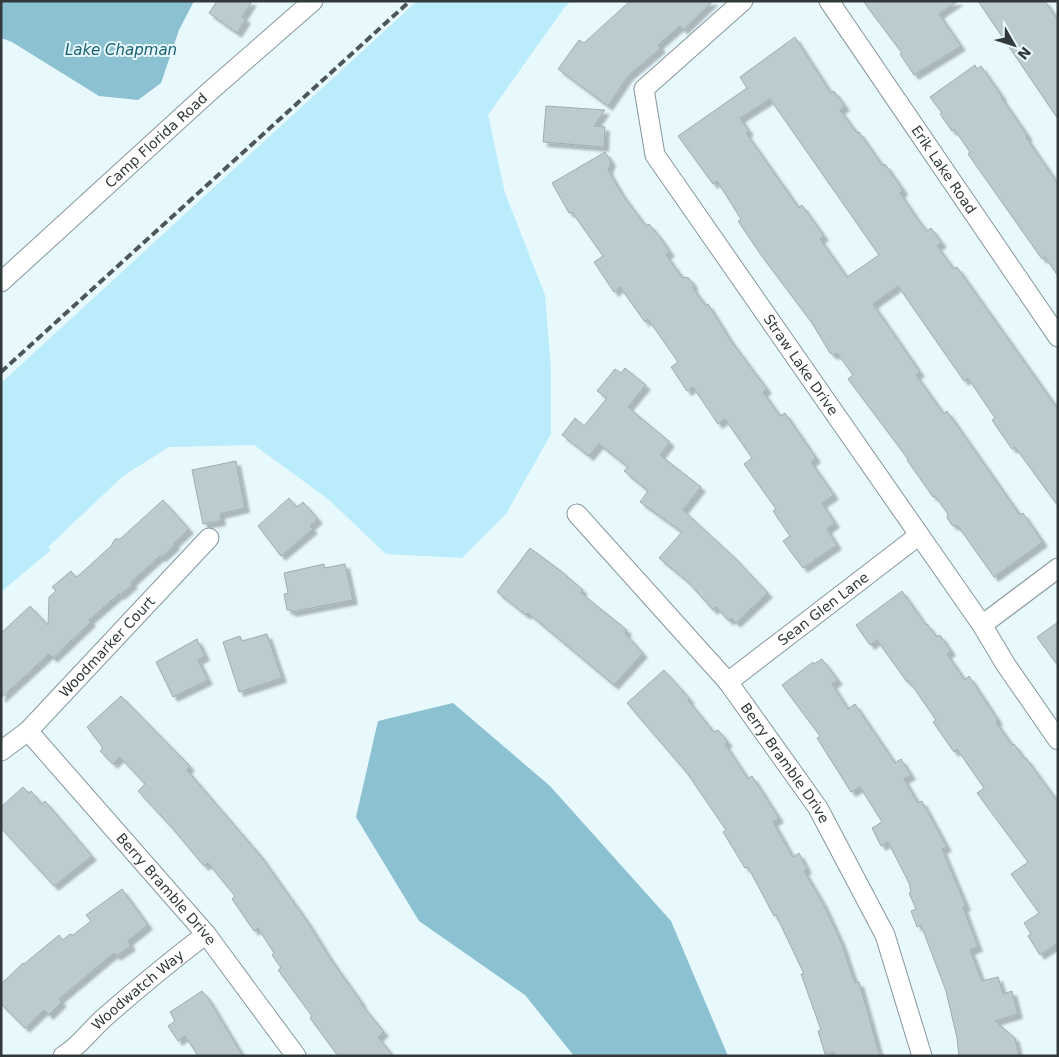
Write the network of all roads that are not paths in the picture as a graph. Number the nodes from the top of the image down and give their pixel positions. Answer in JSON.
{"nodes":[{"id":1,"x":313,"y":1,"type":"edge"},
{"id":2,"x":743,"y":1,"type":"edge"},
{"id":3,"x":829,"y":1,"type":"edge"},
{"id":4,"x":1,"y":282,"type":"edge"},
{"id":5,"x":1058,"y":337,"type":"edge"},
{"id":6,"x":577,"y":514,"type":"dead end"},
{"id":7,"x":918,"y":536,"type":"junction"},
{"id":8,"x":209,"y":538,"type":"dead end"},
{"id":9,"x":1058,"y":568,"type":"edge"},
{"id":10,"x":982,"y":625,"type":"junction"},
{"id":11,"x":728,"y":682,"type":"junction"},
{"id":12,"x":28,"y":731,"type":"junction"},
{"id":13,"x":1058,"y":740,"type":"edge"},
{"id":14,"x":1,"y":751,"type":"edge"},
{"id":15,"x":206,"y":934,"type":"junction"},
{"id":16,"x":73,"y":1054,"type":"edge"},
{"id":17,"x":296,"y":1056,"type":"edge"},
{"id":18,"x":922,"y":1056,"type":"edge"}],
"edges":[{"from":1,"to":4,"type":"street","name":"Camp Florida Road"},
{"from":2,"to":7,"type":"street","name":"Straw Lake Drive"},
{"from":3,"to":5,"type":"street","name":"Erik Lake Road"},
{"from":6,"to":11,"type":"street","name":"Berry Bramble Drive"},
{"from":7,"to":10,"type":"street","name":"Straw Lake Drive"},
{"from":7,"to":11,"type":"street","name":"Sean Glen Lane"},
{"from":8,"to":12,"type":"street","name":"Woodmarker Court"},
{"from":9,"to":10,"type":"street"},
{"from":10,"to":13,"type":"street","name":"Straw Lake Drive"},
{"from":11,"to":18,"type":"street","name":"Berry Bramble Drive"},
{"from":12,"to":14,"type":"street","name":"Woodmarker Court"},
{"from":12,"to":15,"type":"street","name":"Berry Bramble Drive"},
{"from":15,"to":16,"type":"street","name":"Woodwatch Way"},
{"from":15,"to":17,"type":"street","name":"Berry Bramble Drive"}]}
